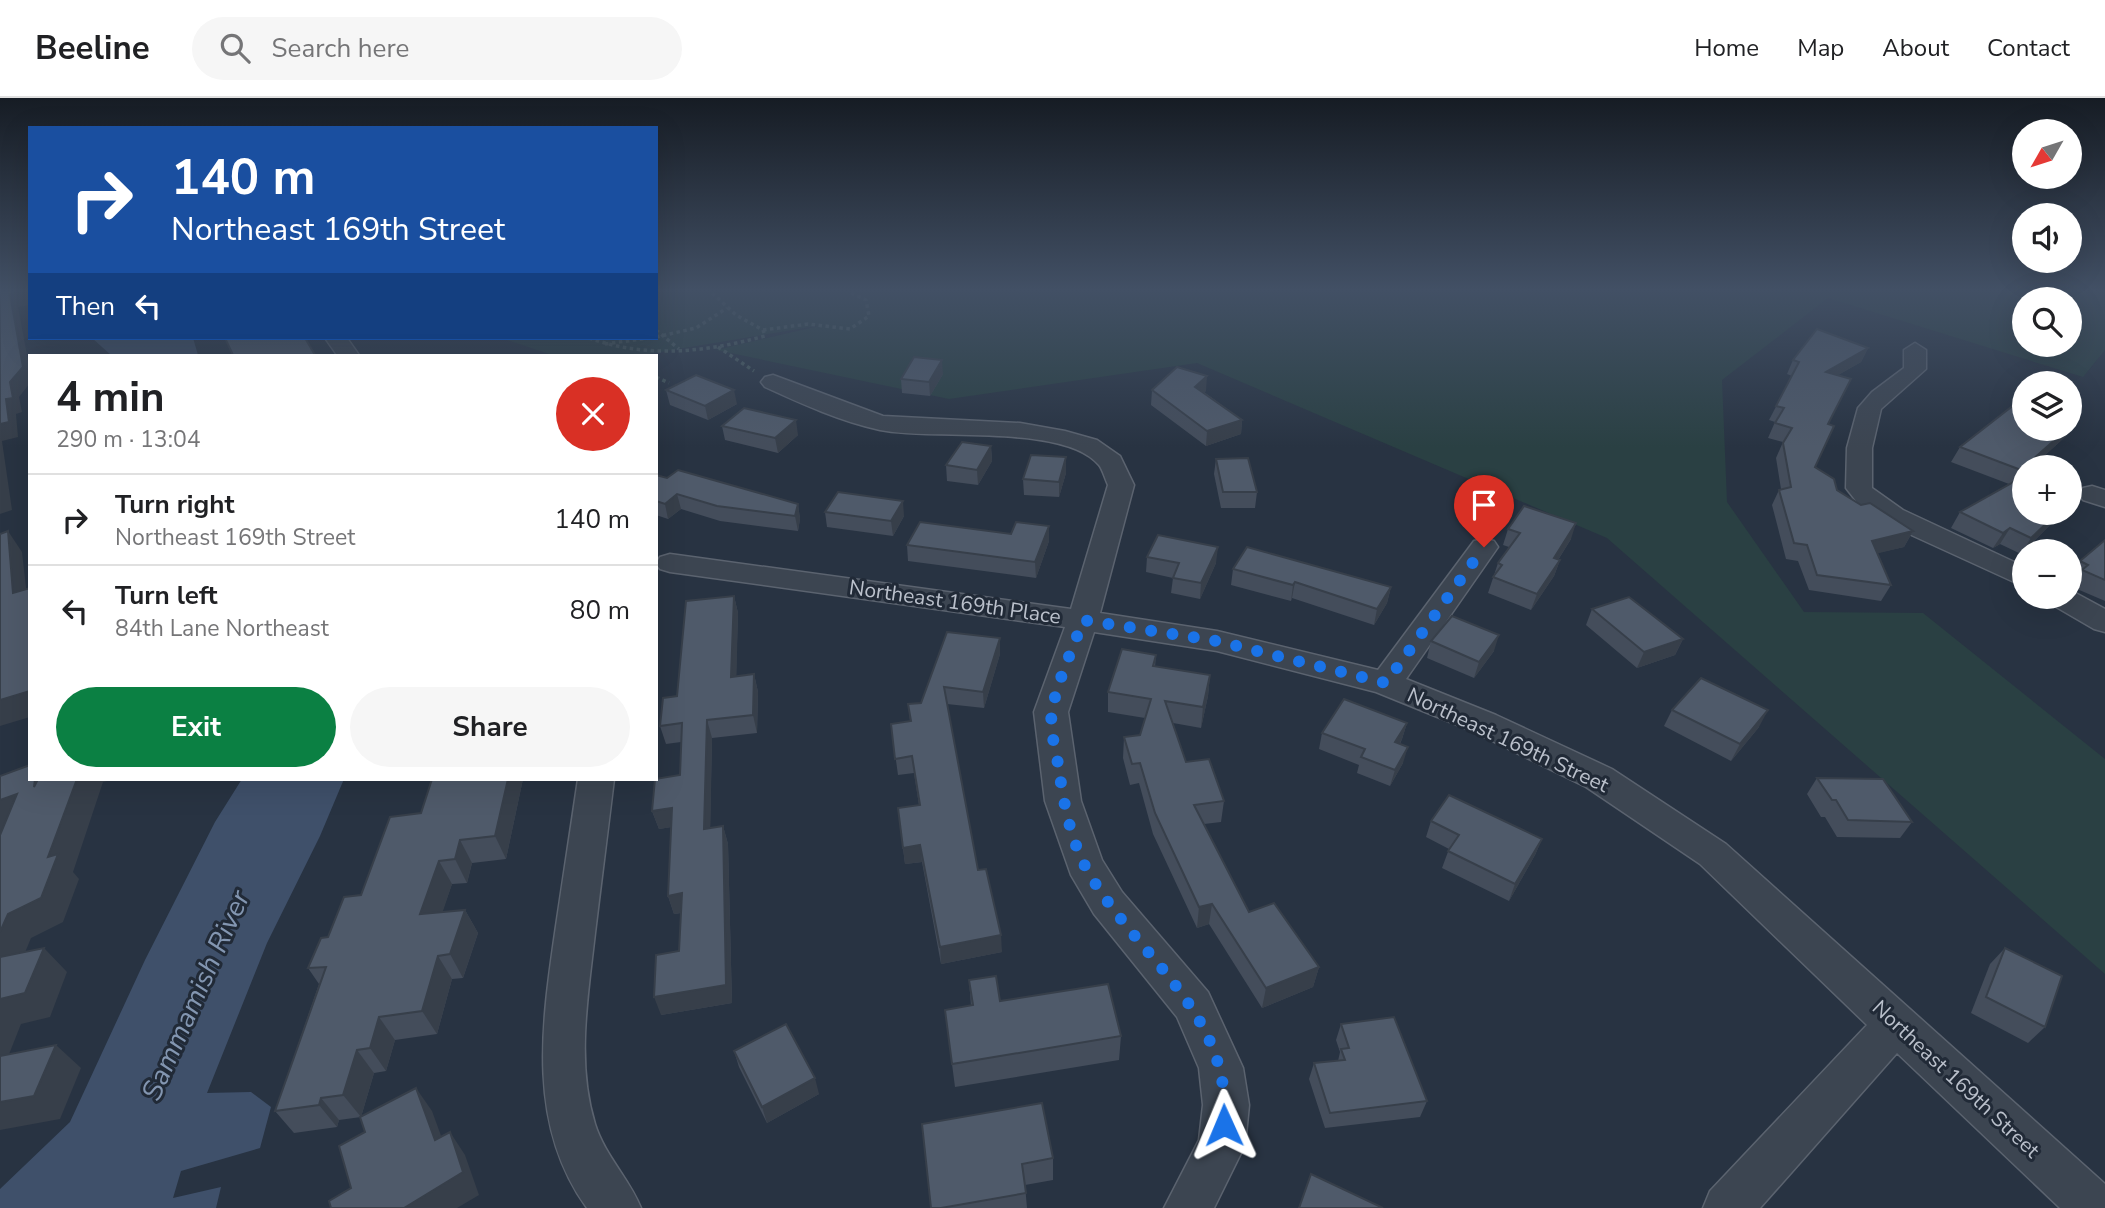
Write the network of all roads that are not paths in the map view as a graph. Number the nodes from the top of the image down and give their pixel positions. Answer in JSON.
{"nodes":[{"id":1,"x":1915,"y":350,"type":"dead end"},
{"id":2,"x":773,"y":382,"type":"road end"},
{"id":3,"x":1484,"y":547,"type":"dead end"},
{"id":4,"x":661,"y":565,"type":"edge"},
{"id":5,"x":2012,"y":572,"type":"edge"},
{"id":6,"x":2082,"y":609,"type":"edge"},
{"id":7,"x":1083,"y":620,"type":"junction"},
{"id":8,"x":2105,"y":622,"type":"edge"},
{"id":9,"x":1386,"y":683,"type":"junction"},
{"id":10,"x":596,"y":781,"type":"edge"},
{"id":11,"x":1896,"y":1024,"type":"junction"},
{"id":12,"x":617,"y":1208,"type":"edge"},
{"id":13,"x":1188,"y":1208,"type":"edge"},
{"id":14,"x":1727,"y":1208,"type":"edge"},
{"id":15,"x":2095,"y":1208,"type":"edge"}],
"edges":[{"from":1,"to":5,"type":"street"},
{"from":2,"to":7,"type":"street"},
{"from":3,"to":9,"type":"street"},
{"from":4,"to":7,"type":"street","name":"Northeast 169th Place"},
{"from":6,"to":8,"type":"street"},
{"from":7,"to":9,"type":"street","name":"Northeast 169th Street"},
{"from":7,"to":13,"type":"street","name":"Northeast 169th Place"},
{"from":9,"to":11,"type":"street","name":"Northeast 169th Street"},
{"from":10,"to":12,"type":"street"},
{"from":11,"to":14,"type":"street"},
{"from":11,"to":15,"type":"street","name":"Northeast 169th Street"}]}
